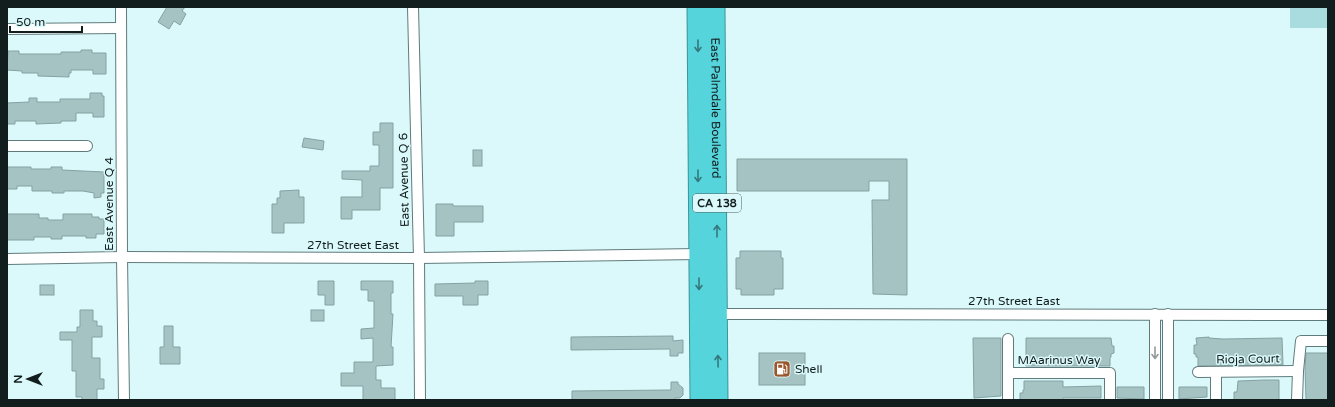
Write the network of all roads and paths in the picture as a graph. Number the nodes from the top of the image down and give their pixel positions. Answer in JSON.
{"nodes":[{"id":1,"x":121,"y":7,"type":"edge"},
{"id":2,"x":413,"y":7,"type":"edge"},
{"id":3,"x":697,"y":7,"type":"edge"},
{"id":4,"x":715,"y":7,"type":"edge"},
{"id":5,"x":121,"y":28,"type":"junction"},
{"id":6,"x":7,"y":29,"type":"edge"},
{"id":7,"x":7,"y":146,"type":"edge"},
{"id":8,"x":87,"y":146,"type":"dead end"},
{"id":9,"x":699,"y":254,"type":"junction"},
{"id":10,"x":122,"y":257,"type":"junction"},
{"id":11,"x":418,"y":258,"type":"junction"},
{"id":12,"x":7,"y":259,"type":"edge"},
{"id":13,"x":708,"y":314,"type":"junction"},
{"id":14,"x":1155,"y":314,"type":"junction"},
{"id":15,"x":1168,"y":314,"type":"junction"},
{"id":16,"x":1328,"y":314,"type":"edge"},
{"id":17,"x":1008,"y":339,"type":"dead end"},
{"id":18,"x":1328,"y":341,"type":"edge"},
{"id":19,"x":1298,"y":371,"type":"junction"},
{"id":20,"x":1198,"y":372,"type":"dead end"},
{"id":21,"x":1216,"y":372,"type":"junction"},
{"id":22,"x":1008,"y":373,"type":"junction"},
{"id":23,"x":124,"y":400,"type":"edge"},
{"id":24,"x":420,"y":400,"type":"edge"},
{"id":25,"x":700,"y":400,"type":"edge"},
{"id":26,"x":718,"y":400,"type":"edge"},
{"id":27,"x":1008,"y":400,"type":"edge"},
{"id":28,"x":1110,"y":400,"type":"edge"},
{"id":29,"x":1155,"y":400,"type":"edge"},
{"id":30,"x":1168,"y":400,"type":"edge"},
{"id":31,"x":1216,"y":400,"type":"edge"},
{"id":32,"x":1297,"y":400,"type":"edge"}],
"edges":[{"from":1,"to":5,"type":"street","name":"East Avenue Q 4"},
{"from":2,"to":11,"type":"street","name":"East Avenue Q 6"},
{"from":3,"to":9,"type":"highway","name":"East Palmdale Boulevard","number":"CA 138","one_way":true},
{"from":13,"to":4,"type":"highway","name":"East Palmdale Boulevard","number":"CA 138","one_way":true},
{"from":5,"to":6,"type":"street"},
{"from":5,"to":10,"type":"street","name":"East Avenue Q 4"},
{"from":7,"to":8,"type":"street"},
{"from":9,"to":11,"type":"street","name":"27th Street East"},
{"from":9,"to":13,"type":"highway","name":"East Palmdale Boulevard","number":"CA 138","one_way":true},
{"from":10,"to":11,"type":"street","name":"27th Street East"},
{"from":10,"to":12,"type":"street","name":"27th Street East"},
{"from":10,"to":23,"type":"street","name":"East Avenue Q 4"},
{"from":11,"to":24,"type":"street","name":"East Avenue Q 6"},
{"from":13,"to":14,"type":"street","name":"27th Street East"},
{"from":13,"to":25,"type":"highway","name":"East Palmdale Boulevard","number":"CA 138"},
{"from":26,"to":13,"type":"highway","name":"East Palmdale Boulevard","number":"CA 138","one_way":true},
{"from":14,"to":15,"type":"street","name":"27th Street East"},
{"from":14,"to":29,"type":"street","one_way":true},
{"from":15,"to":16,"type":"street","name":"27th Street East"},
{"from":15,"to":30,"type":"street"},
{"from":17,"to":22,"type":"street"},
{"from":18,"to":19,"type":"street"},
{"from":19,"to":21,"type":"street","name":"Rioja Court"},
{"from":19,"to":32,"type":"street"},
{"from":20,"to":21,"type":"street","name":"Rioja Court"},
{"from":21,"to":31,"type":"street"},
{"from":22,"to":27,"type":"street"},
{"from":22,"to":28,"type":"street","name":"MAarinus Way"}]}
